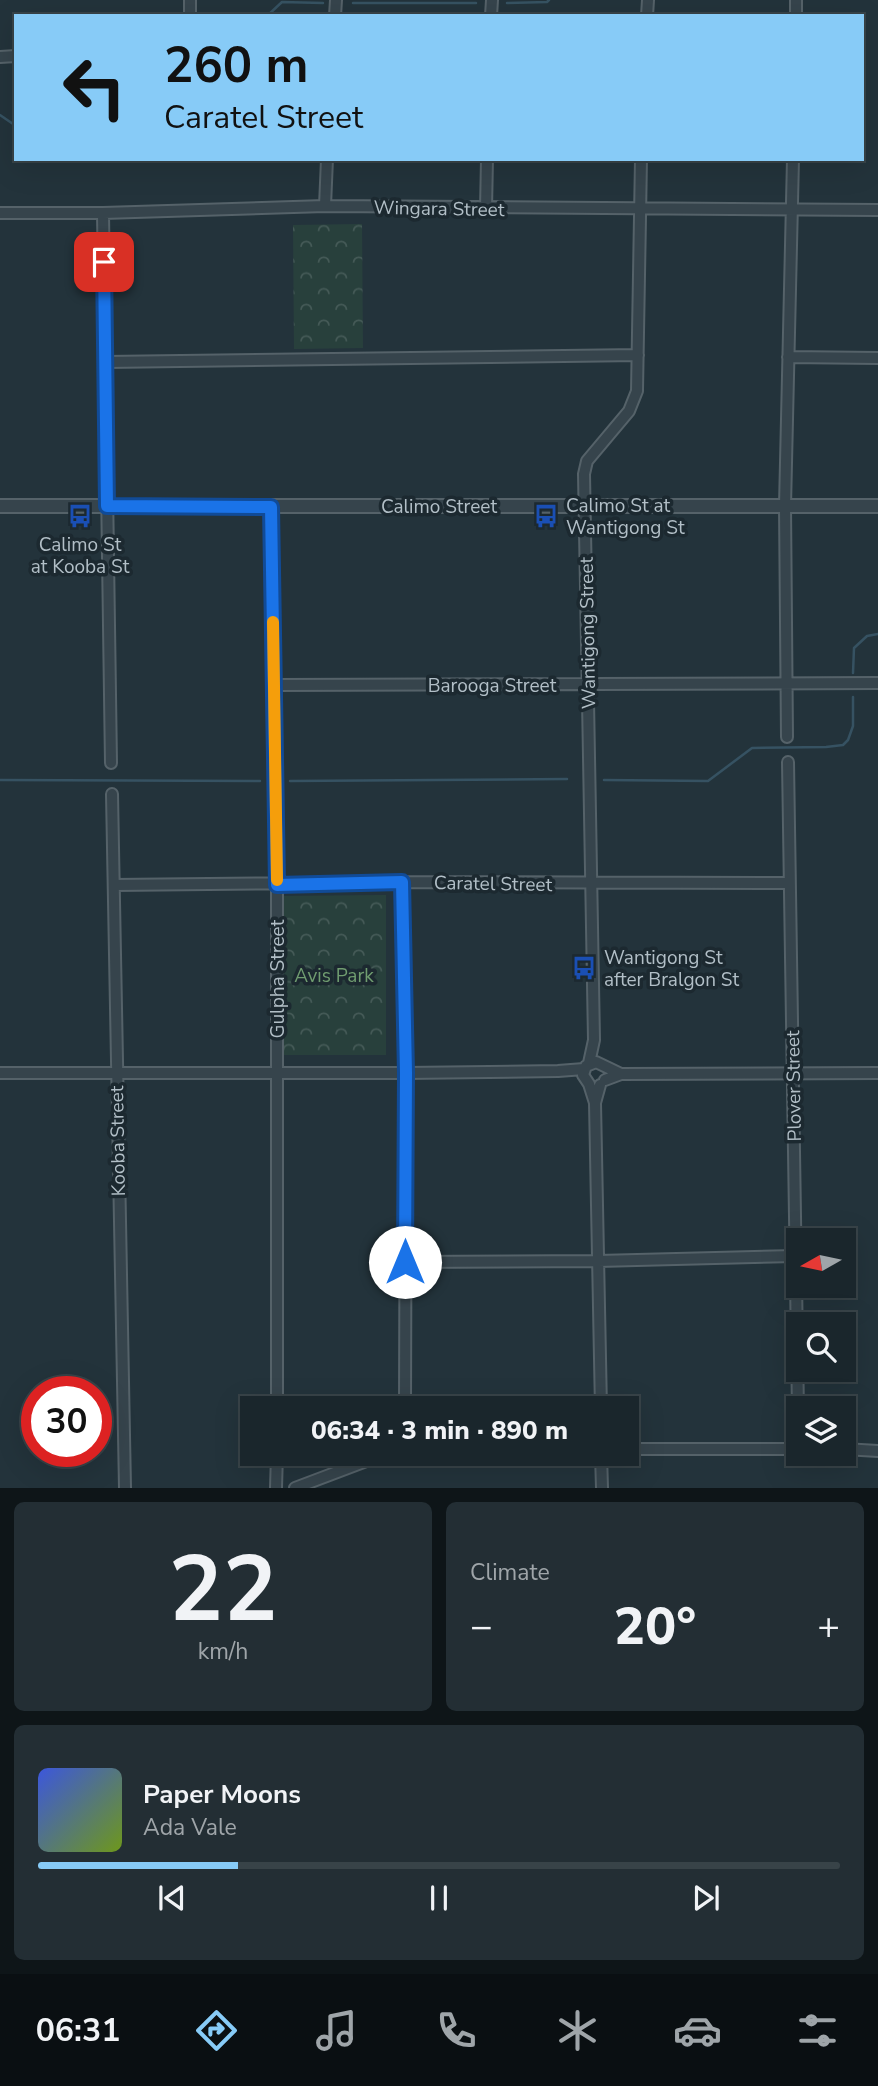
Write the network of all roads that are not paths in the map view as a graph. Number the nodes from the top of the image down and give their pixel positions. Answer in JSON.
{"nodes":[{"id":1,"x":327,"y":161,"type":"edge"},
{"id":2,"x":488,"y":161,"type":"edge"},
{"id":3,"x":642,"y":161,"type":"edge"},
{"id":4,"x":793,"y":161,"type":"edge"},
{"id":5,"x":325,"y":206,"type":"junction"},
{"id":6,"x":639,"y":208,"type":"junction"},
{"id":7,"x":486,"y":209,"type":"junction"},
{"id":8,"x":792,"y":210,"type":"junction"},
{"id":9,"x":878,"y":210,"type":"edge"},
{"id":10,"x":0,"y":213,"type":"edge"},
{"id":11,"x":103,"y":213,"type":"junction"},
{"id":12,"x":638,"y":355,"type":"junction"},
{"id":13,"x":788,"y":357,"type":"junction"},
{"id":14,"x":878,"y":358,"type":"edge"},
{"id":15,"x":106,"y":362,"type":"junction"},
{"id":16,"x":0,"y":506,"type":"edge"},
{"id":17,"x":107,"y":506,"type":"junction"},
{"id":18,"x":585,"y":506,"type":"junction"},
{"id":19,"x":785,"y":506,"type":"junction"},
{"id":20,"x":878,"y":506,"type":"edge"},
{"id":21,"x":271,"y":507,"type":"junction"},
{"id":22,"x":786,"y":682,"type":"junction"},
{"id":23,"x":878,"y":683,"type":"edge"},
{"id":24,"x":275,"y":685,"type":"junction"},
{"id":25,"x":588,"y":685,"type":"junction"},
{"id":26,"x":786,"y":737,"type":"dead end"},
{"id":27,"x":788,"y":762,"type":"dead end"},
{"id":28,"x":111,"y":763,"type":"dead end"},
{"id":29,"x":112,"y":794,"type":"dead end"},
{"id":30,"x":402,"y":882,"type":"junction"},
{"id":31,"x":789,"y":883,"type":"junction"},
{"id":32,"x":591,"y":884,"type":"junction"},
{"id":33,"x":114,"y":885,"type":"junction"},
{"id":34,"x":277,"y":885,"type":"junction"},
{"id":35,"x":793,"y":1072,"type":"junction"},
{"id":36,"x":0,"y":1073,"type":"edge"},
{"id":37,"x":116,"y":1073,"type":"junction"},
{"id":38,"x":276,"y":1073,"type":"junction"},
{"id":39,"x":406,"y":1073,"type":"junction"},
{"id":40,"x":878,"y":1073,"type":"edge"},
{"id":41,"x":594,"y":1074,"type":"junction"},
{"id":42,"x":795,"y":1228,"type":"edge"},
{"id":43,"x":786,"y":1256,"type":"edge"},
{"id":44,"x":598,"y":1261,"type":"junction"},
{"id":45,"x":405,"y":1262,"type":"junction"},
{"id":46,"x":796,"y":1298,"type":"edge"},
{"id":47,"x":277,"y":1396,"type":"edge"},
{"id":48,"x":405,"y":1396,"type":"edge"},
{"id":49,"x":601,"y":1396,"type":"edge"},
{"id":50,"x":798,"y":1396,"type":"edge"},
{"id":51,"x":639,"y":1449,"type":"edge"},
{"id":52,"x":786,"y":1449,"type":"edge"},
{"id":53,"x":856,"y":1450,"type":"edge"},
{"id":54,"x":878,"y":1451,"type":"edge"},
{"id":55,"x":277,"y":1466,"type":"edge"},
{"id":56,"x":353,"y":1466,"type":"edge"},
{"id":57,"x":601,"y":1466,"type":"edge"},
{"id":58,"x":125,"y":1488,"type":"edge"},
{"id":59,"x":276,"y":1488,"type":"edge"},
{"id":60,"x":295,"y":1488,"type":"edge"},
{"id":61,"x":602,"y":1488,"type":"edge"}],
"edges":[{"from":1,"to":5,"type":"street"},
{"from":2,"to":7,"type":"street"},
{"from":3,"to":6,"type":"street","name":"Wantigong Street"},
{"from":4,"to":8,"type":"street"},
{"from":5,"to":7,"type":"street","name":"Wingara Street"},
{"from":5,"to":11,"type":"street","name":"Wingara Street"},
{"from":6,"to":7,"type":"street","name":"Wingara Street"},
{"from":6,"to":8,"type":"street","name":"Wingara Street"},
{"from":6,"to":12,"type":"street","name":"Wantigong Street"},
{"from":8,"to":9,"type":"street","name":"Wingara Street"},
{"from":8,"to":13,"type":"street"},
{"from":10,"to":11,"type":"street","name":"Wingara Street"},
{"from":11,"to":15,"type":"street"},
{"from":12,"to":15,"type":"street"},
{"from":12,"to":18,"type":"street","name":"Wantigong Street"},
{"from":13,"to":14,"type":"street"},
{"from":13,"to":19,"type":"street"},
{"from":15,"to":17,"type":"street"},
{"from":16,"to":17,"type":"street","name":"Calimo Street"},
{"from":17,"to":21,"type":"street","name":"Calimo Street"},
{"from":17,"to":28,"type":"street"},
{"from":18,"to":19,"type":"street","name":"Calimo Street"},
{"from":18,"to":21,"type":"street","name":"Calimo Street"},
{"from":18,"to":25,"type":"street","name":"Wantigong Street"},
{"from":19,"to":20,"type":"street","name":"Calimo Street"},
{"from":19,"to":22,"type":"street"},
{"from":21,"to":24,"type":"street","name":"Gulpha Street"},
{"from":22,"to":23,"type":"street","name":"Barooga Street"},
{"from":22,"to":25,"type":"street","name":"Barooga Street"},
{"from":22,"to":26,"type":"street"},
{"from":24,"to":25,"type":"street","name":"Barooga Street"},
{"from":24,"to":34,"type":"street","name":"Gulpha Street"},
{"from":25,"to":32,"type":"street","name":"Wantigong Street"},
{"from":27,"to":31,"type":"street","name":"Plover Street"},
{"from":29,"to":33,"type":"street","name":"Kooba Street"},
{"from":30,"to":32,"type":"street","name":"Caratel Street"},
{"from":30,"to":34,"type":"street","name":"Caratel Street"},
{"from":30,"to":39,"type":"street"},
{"from":31,"to":32,"type":"street","name":"Caratel Street"},
{"from":31,"to":35,"type":"street","name":"Plover Street"},
{"from":32,"to":41,"type":"street","name":"Wantigong Street"},
{"from":33,"to":34,"type":"street","name":"Caratel Street"},
{"from":33,"to":37,"type":"street","name":"Kooba Street"},
{"from":34,"to":38,"type":"street","name":"Gulpha Street"},
{"from":35,"to":40,"type":"street"},
{"from":35,"to":41,"type":"street"},
{"from":35,"to":42,"type":"street","name":"Plover Street"},
{"from":36,"to":37,"type":"street"},
{"from":37,"to":38,"type":"street"},
{"from":37,"to":58,"type":"street","name":"Kooba Street"},
{"from":38,"to":39,"type":"street"},
{"from":38,"to":47,"type":"street","name":"Gulpha Street"},
{"from":39,"to":41,"type":"street"},
{"from":39,"to":45,"type":"street"},
{"from":41,"to":44,"type":"street","name":"Wantigong Street"},
{"from":43,"to":44,"type":"street"},
{"from":44,"to":45,"type":"street"},
{"from":44,"to":49,"type":"street","name":"Wantigong Street"},
{"from":45,"to":48,"type":"street"},
{"from":46,"to":50,"type":"street","name":"Plover Street"},
{"from":51,"to":52,"type":"street"},
{"from":53,"to":54,"type":"street"},
{"from":55,"to":59,"type":"street"},
{"from":56,"to":60,"type":"street"},
{"from":57,"to":61,"type":"street"}]}
